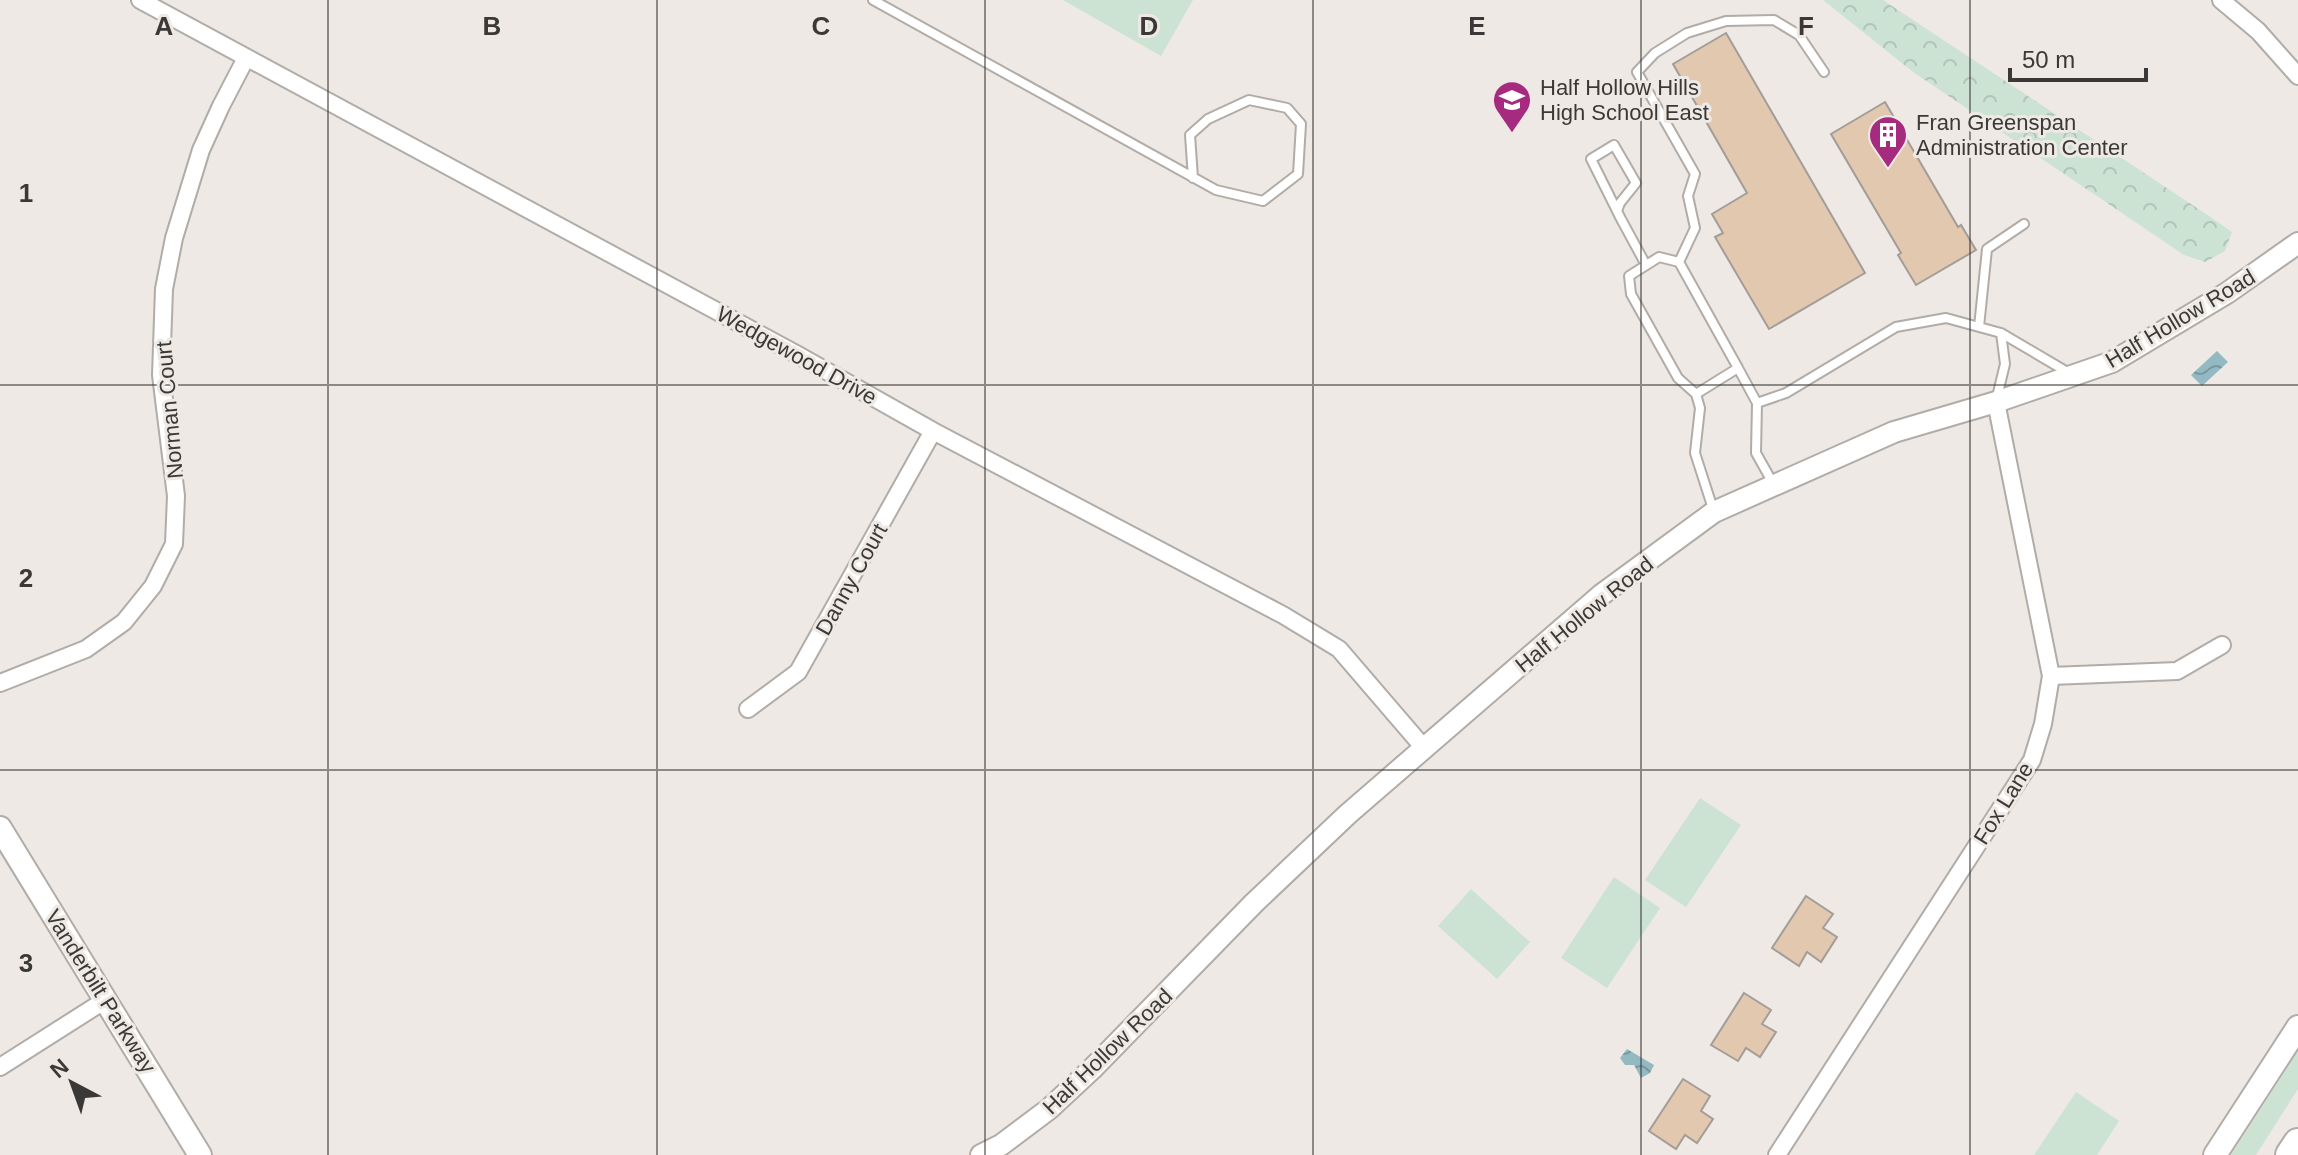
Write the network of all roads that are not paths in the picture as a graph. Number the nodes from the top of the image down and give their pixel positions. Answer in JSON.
{"nodes":[{"id":1,"x":140,"y":0,"type":"edge"},
{"id":2,"x":873,"y":0,"type":"edge"},
{"id":3,"x":2221,"y":0,"type":"edge"},
{"id":4,"x":246,"y":58,"type":"junction"},
{"id":5,"x":1824,"y":72,"type":"dead end"},
{"id":6,"x":2298,"y":76,"type":"edge"},
{"id":7,"x":1193,"y":178,"type":"junction"},
{"id":8,"x":1617,"y":211,"type":"junction"},
{"id":9,"x":2024,"y":224,"type":"dead end"},
{"id":10,"x":2298,"y":243,"type":"edge"},
{"id":11,"x":1679,"y":262,"type":"junction"},
{"id":12,"x":1646,"y":265,"type":"junction"},
{"id":13,"x":1979,"y":327,"type":"junction"},
{"id":14,"x":2001,"y":333,"type":"junction"},
{"id":15,"x":1738,"y":368,"type":"junction"},
{"id":16,"x":2073,"y":376,"type":"junction"},
{"id":17,"x":1696,"y":394,"type":"junction"},
{"id":18,"x":1996,"y":402,"type":"junction"},
{"id":19,"x":1757,"y":403,"type":"junction"},
{"id":20,"x":933,"y":431,"type":"junction"},
{"id":21,"x":1775,"y":485,"type":"junction"},
{"id":22,"x":1714,"y":512,"type":"junction"},
{"id":23,"x":2222,"y":645,"type":"dead end"},
{"id":24,"x":2051,"y":676,"type":"junction"},
{"id":25,"x":0,"y":683,"type":"edge"},
{"id":26,"x":748,"y":709,"type":"dead end"},
{"id":27,"x":1424,"y":748,"type":"junction"},
{"id":28,"x":0,"y":828,"type":"edge"},
{"id":29,"x":107,"y":999,"type":"junction"},
{"id":30,"x":2298,"y":1027,"type":"edge"},
{"id":31,"x":0,"y":1067,"type":"edge"},
{"id":32,"x":2298,"y":1143,"type":"edge"},
{"id":33,"x":200,"y":1155,"type":"edge"},
{"id":34,"x":981,"y":1155,"type":"edge"},
{"id":35,"x":1777,"y":1155,"type":"edge"},
{"id":36,"x":2215,"y":1155,"type":"edge"},
{"id":37,"x":2290,"y":1155,"type":"edge"}],
"edges":[{"from":1,"to":4,"type":"street","name":"Wedgewood Drive"},
{"from":2,"to":7,"type":"lane"},
{"from":3,"to":6,"type":"street"},
{"from":4,"to":20,"type":"street","name":"Wedgewood Drive"},
{"from":4,"to":25,"type":"street","name":"Norman Court"},
{"from":5,"to":11,"type":"lane"},
{"from":7,"to":7,"type":"lane"},
{"from":8,"to":8,"type":"lane"},
{"from":8,"to":12,"type":"lane"},
{"from":9,"to":13,"type":"lane"},
{"from":10,"to":16,"type":"street","name":"Half Hollow Road"},
{"from":11,"to":12,"type":"lane"},
{"from":11,"to":15,"type":"lane"},
{"from":12,"to":17,"type":"lane"},
{"from":13,"to":14,"type":"lane"},
{"from":13,"to":19,"type":"lane"},
{"from":14,"to":16,"type":"lane"},
{"from":14,"to":18,"type":"lane"},
{"from":15,"to":17,"type":"lane"},
{"from":15,"to":19,"type":"lane"},
{"from":16,"to":18,"type":"street","name":"Half Hollow Road"},
{"from":17,"to":22,"type":"lane"},
{"from":18,"to":21,"type":"street","name":"Half Hollow Road"},
{"from":18,"to":24,"type":"street","name":"Fox Lane"},
{"from":19,"to":21,"type":"lane"},
{"from":20,"to":26,"type":"street","name":"Danny Court"},
{"from":20,"to":27,"type":"street","name":"Wedgewood Drive"},
{"from":21,"to":22,"type":"street","name":"Half Hollow Road"},
{"from":22,"to":27,"type":"street","name":"Half Hollow Road"},
{"from":23,"to":24,"type":"street"},
{"from":24,"to":35,"type":"street","name":"Fox Lane"},
{"from":27,"to":34,"type":"street","name":"Half Hollow Road"},
{"from":28,"to":29,"type":"main road","name":"Vanderbilt Parkway"},
{"from":29,"to":31,"type":"street"},
{"from":29,"to":33,"type":"main road","name":"Vanderbilt Parkway"},
{"from":30,"to":36,"type":"main road"},
{"from":32,"to":37,"type":"highway"}]}
